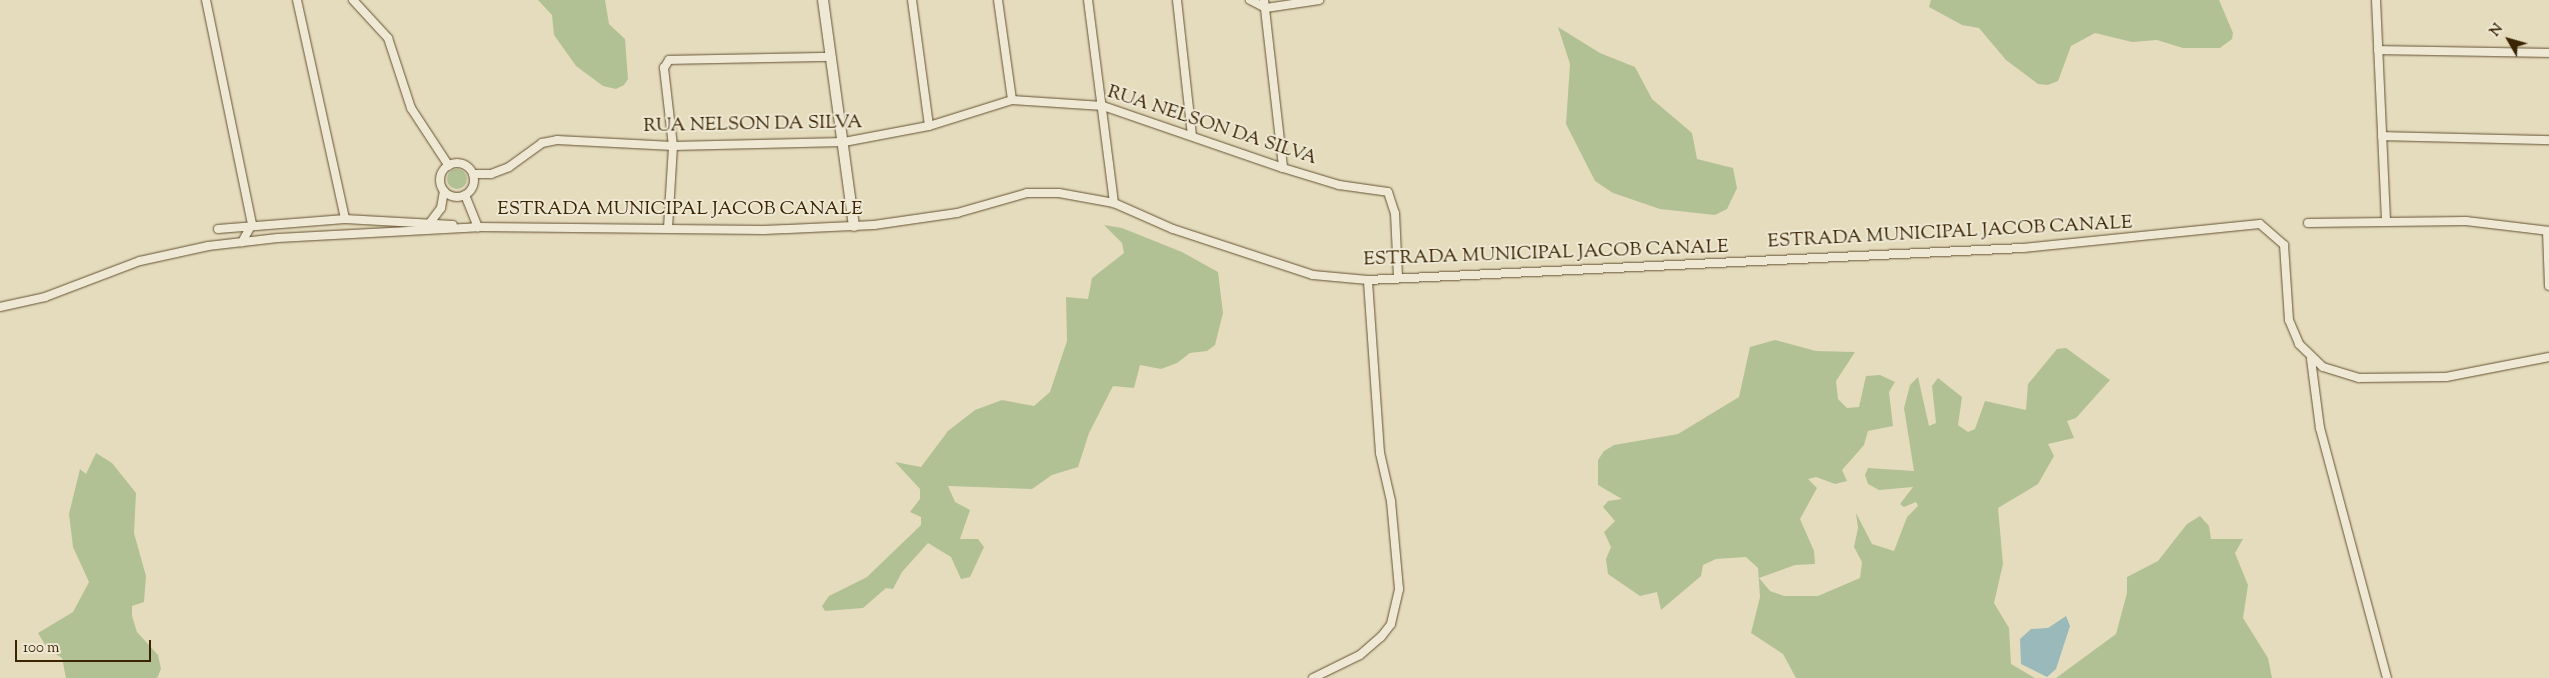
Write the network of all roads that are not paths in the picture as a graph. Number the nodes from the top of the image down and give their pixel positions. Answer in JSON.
{"nodes":[{"id":1,"x":206,"y":0,"type":"edge"},
{"id":2,"x":297,"y":0,"type":"edge"},
{"id":3,"x":353,"y":0,"type":"edge"},
{"id":4,"x":823,"y":0,"type":"edge"},
{"id":5,"x":912,"y":0,"type":"edge"},
{"id":6,"x":998,"y":0,"type":"edge"},
{"id":7,"x":1088,"y":0,"type":"edge"},
{"id":8,"x":1177,"y":0,"type":"edge"},
{"id":9,"x":1250,"y":0,"type":"edge"},
{"id":10,"x":1264,"y":0,"type":"edge"},
{"id":11,"x":1319,"y":0,"type":"edge"},
{"id":12,"x":2376,"y":0,"type":"edge"},
{"id":13,"x":1266,"y":8,"type":"junction"},
{"id":14,"x":2378,"y":50,"type":"junction"},
{"id":15,"x":2549,"y":52,"type":"edge"},
{"id":16,"x":830,"y":57,"type":"junction"},
{"id":17,"x":1012,"y":100,"type":"junction"},
{"id":18,"x":1103,"y":106,"type":"junction"},
{"id":19,"x":929,"y":126,"type":"junction"},
{"id":20,"x":1192,"y":135,"type":"junction"},
{"id":21,"x":2382,"y":136,"type":"junction"},
{"id":22,"x":2549,"y":140,"type":"edge"},
{"id":23,"x":844,"y":142,"type":"junction"},
{"id":24,"x":673,"y":146,"type":"junction"},
{"id":25,"x":449,"y":166,"type":"junction"},
{"id":26,"x":1284,"y":168,"type":"junction"},
{"id":27,"x":473,"y":174,"type":"junction"},
{"id":28,"x":444,"y":191,"type":"junction"},
{"id":29,"x":465,"y":195,"type":"junction"},
{"id":30,"x":1114,"y":203,"type":"junction"},
{"id":31,"x":345,"y":219,"type":"junction"},
{"id":32,"x":2386,"y":221,"type":"junction"},
{"id":33,"x":2308,"y":223,"type":"dead end"},
{"id":34,"x":252,"y":224,"type":"junction"},
{"id":35,"x":429,"y":224,"type":"junction"},
{"id":36,"x":854,"y":226,"type":"junction"},
{"id":37,"x":478,"y":227,"type":"junction"},
{"id":38,"x":668,"y":228,"type":"junction"},
{"id":39,"x":218,"y":229,"type":"dead end"},
{"id":40,"x":2548,"y":231,"type":"edge"},
{"id":41,"x":242,"y":242,"type":"junction"},
{"id":42,"x":1398,"y":277,"type":"junction"},
{"id":43,"x":1368,"y":280,"type":"junction"},
{"id":44,"x":2549,"y":286,"type":"edge"},
{"id":45,"x":0,"y":307,"type":"edge"},
{"id":46,"x":2549,"y":357,"type":"edge"},
{"id":47,"x":2311,"y":359,"type":"junction"},
{"id":48,"x":1313,"y":678,"type":"edge"},
{"id":49,"x":2387,"y":678,"type":"edge"}],
"edges":[{"from":1,"to":34,"type":"street"},
{"from":2,"to":31,"type":"street"},
{"from":3,"to":25,"type":"street"},
{"from":4,"to":16,"type":"street"},
{"from":5,"to":19,"type":"street"},
{"from":6,"to":17,"type":"street"},
{"from":7,"to":18,"type":"street"},
{"from":8,"to":20,"type":"street"},
{"from":9,"to":13,"type":"street"},
{"from":10,"to":13,"type":"street"},
{"from":11,"to":13,"type":"street"},
{"from":12,"to":14,"type":"street"},
{"from":13,"to":26,"type":"street"},
{"from":14,"to":15,"type":"street"},
{"from":14,"to":21,"type":"street"},
{"from":16,"to":23,"type":"street"},
{"from":16,"to":24,"type":"street"},
{"from":17,"to":18,"type":"street","name":"RUA NELSON DA SILVA"},
{"from":17,"to":19,"type":"street","name":"RUA NELSON DA SILVA"},
{"from":18,"to":20,"type":"street","name":"RUA NELSON DA SILVA"},
{"from":18,"to":30,"type":"street"},
{"from":19,"to":23,"type":"street","name":"RUA NELSON DA SILVA"},
{"from":20,"to":26,"type":"street","name":"RUA NELSON DA SILVA"},
{"from":21,"to":22,"type":"street"},
{"from":21,"to":32,"type":"street"},
{"from":23,"to":24,"type":"street","name":"RUA NELSON DA SILVA"},
{"from":23,"to":36,"type":"street"},
{"from":24,"to":27,"type":"street","name":"RUA NELSON DA SILVA"},
{"from":24,"to":38,"type":"street"},
{"from":25,"to":27,"type":"street"},
{"from":25,"to":28,"type":"street"},
{"from":26,"to":42,"type":"street","name":"RUA NELSON DA SILVA"},
{"from":27,"to":29,"type":"street"},
{"from":28,"to":29,"type":"street"},
{"from":28,"to":35,"type":"street"},
{"from":29,"to":37,"type":"street"},
{"from":30,"to":36,"type":"street","name":"ESTRADA MUNICIPAL JACOB CANALE"},
{"from":30,"to":43,"type":"street","name":"ESTRADA MUNICIPAL JACOB CANALE"},
{"from":31,"to":34,"type":"street"},
{"from":31,"to":35,"type":"street"},
{"from":32,"to":33,"type":"street"},
{"from":32,"to":40,"type":"street"},
{"from":34,"to":39,"type":"street"},
{"from":34,"to":41,"type":"street"},
{"from":35,"to":37,"type":"street"},
{"from":36,"to":38,"type":"street","name":"ESTRADA MUNICIPAL JACOB CANALE"},
{"from":37,"to":38,"type":"street","name":"ESTRADA MUNICIPAL JACOB CANALE"},
{"from":37,"to":41,"type":"street","name":"ESTRADA MUNICIPAL JACOB CANALE"},
{"from":40,"to":44,"type":"street"},
{"from":41,"to":45,"type":"street","name":"ESTRADA MUNICIPAL JACOB CANALE"},
{"from":42,"to":43,"type":"street","name":"ESTRADA MUNICIPAL JACOB CANALE"},
{"from":42,"to":47,"type":"street","name":"ESTRADA MUNICIPAL JACOB CANALE"},
{"from":43,"to":48,"type":"street"},
{"from":46,"to":47,"type":"street"},
{"from":47,"to":49,"type":"street"}]}
